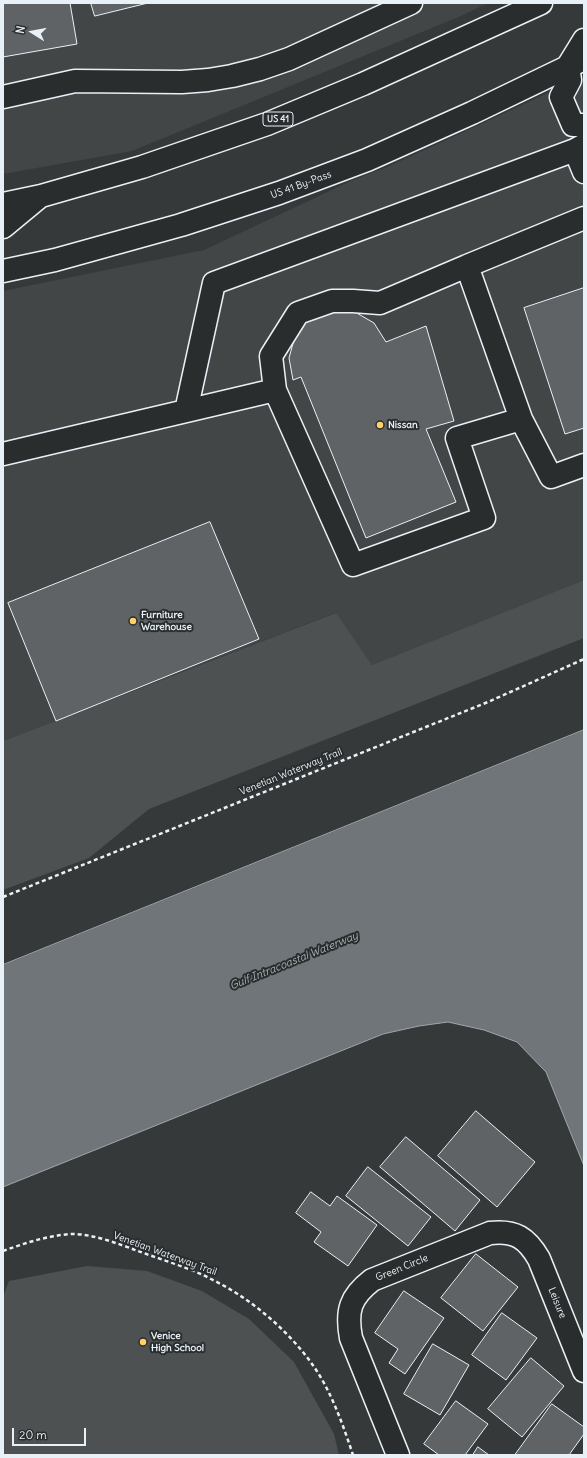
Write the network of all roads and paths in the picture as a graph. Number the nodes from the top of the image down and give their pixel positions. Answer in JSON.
{"nodes":[{"id":1,"x":411,"y":3,"type":"edge"},
{"id":2,"x":541,"y":3,"type":"edge"},
{"id":3,"x":584,"y":40,"type":"edge"},
{"id":4,"x":576,"y":71,"type":"edge"},
{"id":5,"x":3,"y":97,"type":"edge"},
{"id":6,"x":584,"y":124,"type":"edge"},
{"id":7,"x":579,"y":148,"type":"edge"},
{"id":8,"x":584,"y":172,"type":"edge"},
{"id":9,"x":41,"y":196,"type":"junction"},
{"id":10,"x":3,"y":204,"type":"edge"},
{"id":11,"x":584,"y":218,"type":"edge"},
{"id":12,"x":3,"y":227,"type":"edge"},
{"id":13,"x":467,"y":266,"type":"junction"},
{"id":14,"x":3,"y":271,"type":"edge"},
{"id":15,"x":275,"y":390,"type":"junction"},
{"id":16,"x":186,"y":411,"type":"junction"},
{"id":17,"x":521,"y":420,"type":"junction"},
{"id":18,"x":3,"y":454,"type":"edge"},
{"id":19,"x":584,"y":465,"type":"edge"},
{"id":20,"x":584,"y":659,"type":"edge"},
{"id":21,"x":3,"y":897,"type":"edge"},
{"id":22,"x":523,"y":1238,"type":"joint"},
{"id":23,"x":3,"y":1251,"type":"edge"},
{"id":24,"x":584,"y":1371,"type":"edge"},
{"id":25,"x":353,"y":1455,"type":"edge"},
{"id":26,"x":398,"y":1455,"type":"edge"}],
"edges":[{"from":1,"to":5,"type":"main road"},
{"from":2,"to":9,"type":"main road","number":"US 41"},
{"from":3,"to":4,"type":"main road"},
{"from":4,"to":6,"type":"main road"},
{"from":4,"to":14,"type":"main road","name":"US 41 By-Pass"},
{"from":7,"to":8,"type":"main road"},
{"from":7,"to":16,"type":"main road"},
{"from":9,"to":10,"type":"main road","number":"US 41"},
{"from":9,"to":12,"type":"main road"},
{"from":11,"to":13,"type":"main road"},
{"from":13,"to":15,"type":"main road"},
{"from":13,"to":17,"type":"main road"},
{"from":15,"to":16,"type":"main road"},
{"from":15,"to":17,"type":"main road"},
{"from":16,"to":18,"type":"main road"},
{"from":17,"to":19,"type":"main road"},
{"from":20,"to":21,"type":"path","name":"Venetian Waterway Trail"},
{"from":22,"to":24,"type":"main road","name":"Leisure"},
{"from":22,"to":26,"type":"main road","name":"Green Circle"},
{"from":23,"to":25,"type":"path","name":"Venetian Waterway Trail"}]}
